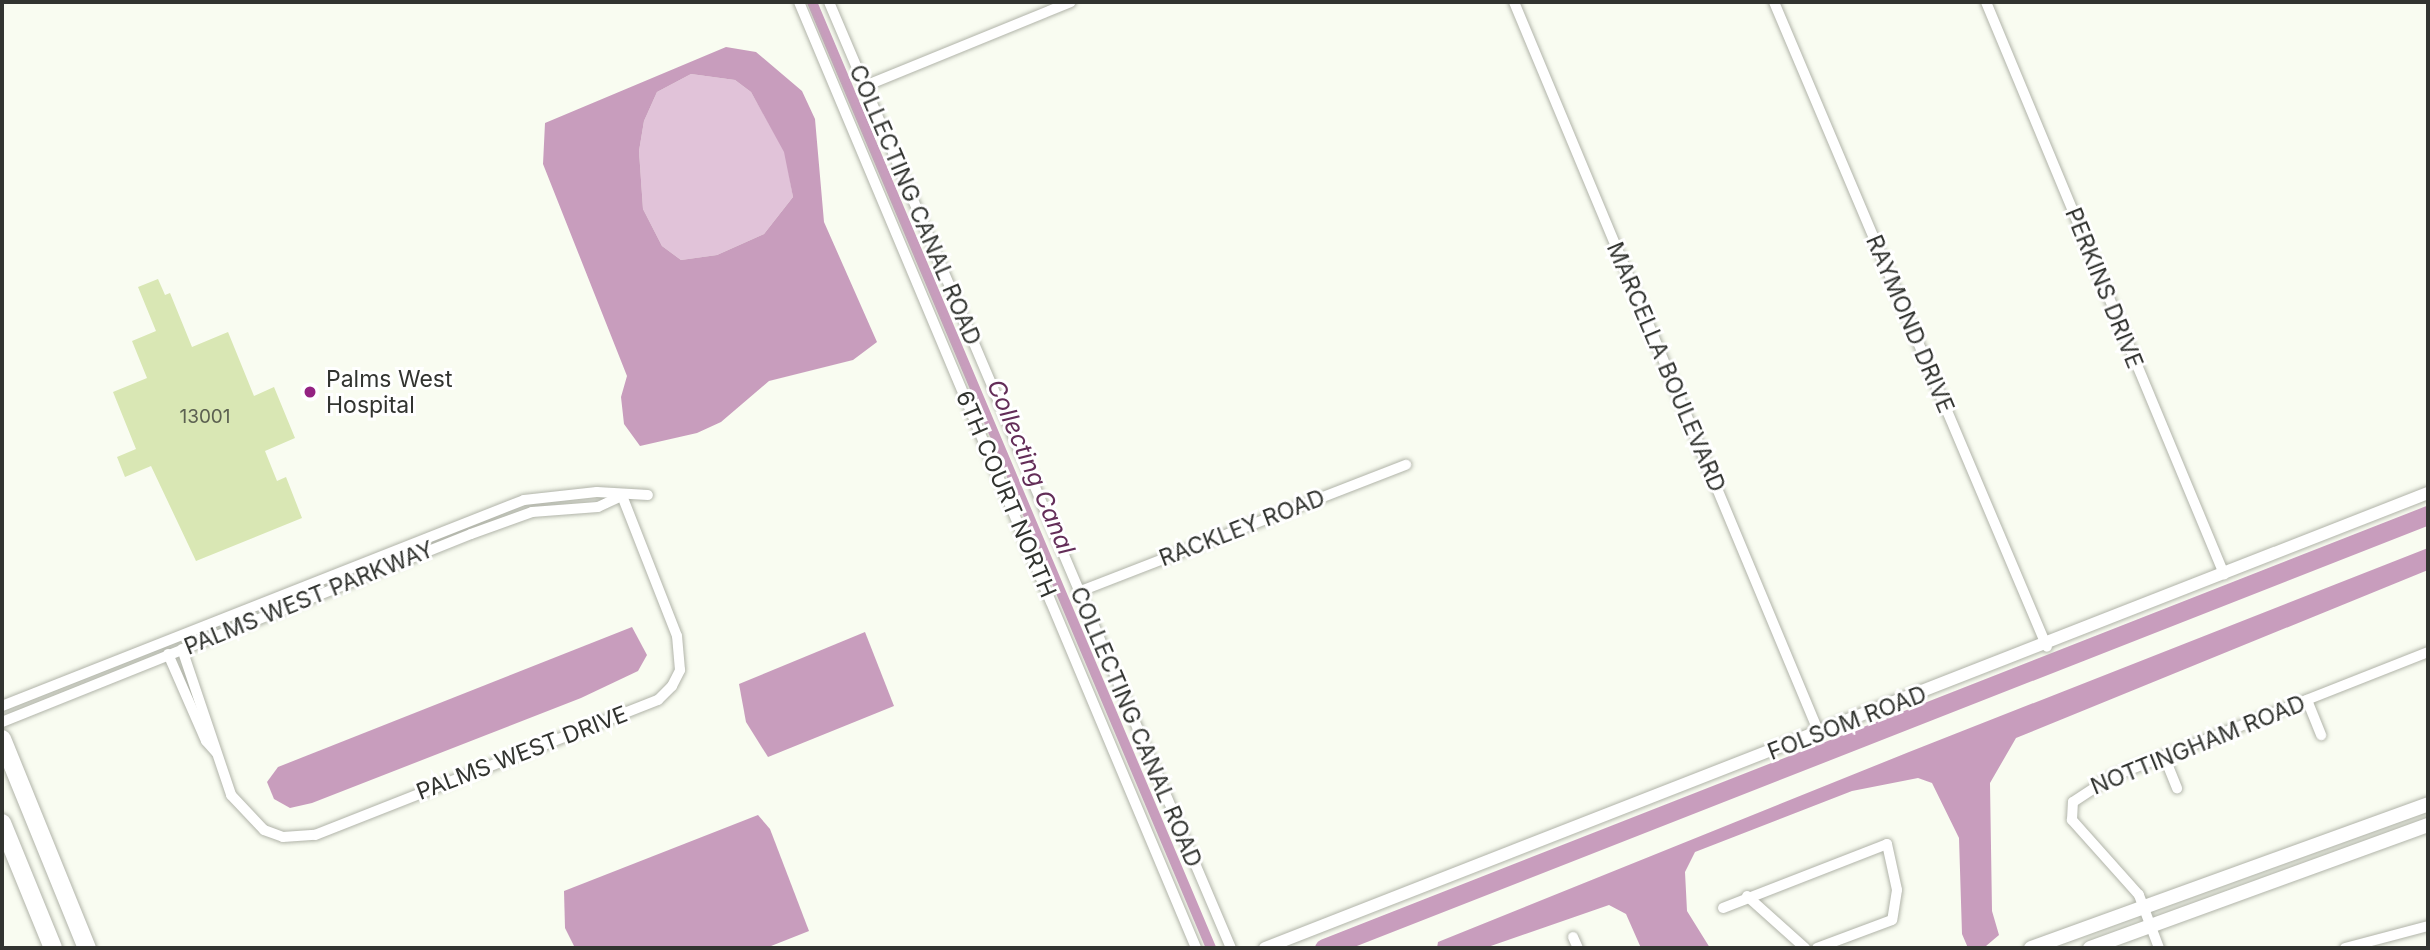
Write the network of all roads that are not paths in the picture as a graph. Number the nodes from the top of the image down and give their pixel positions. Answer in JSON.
{"nodes":[{"id":1,"x":799,"y":2,"type":"edge"},
{"id":2,"x":830,"y":2,"type":"edge"},
{"id":3,"x":1071,"y":2,"type":"edge"},
{"id":4,"x":1514,"y":2,"type":"edge"},
{"id":5,"x":1774,"y":2,"type":"edge"},
{"id":6,"x":1986,"y":2,"type":"edge"},
{"id":7,"x":865,"y":86,"type":"junction"},
{"id":8,"x":1406,"y":465,"type":"dead end"},
{"id":9,"x":2428,"y":494,"type":"edge"},
{"id":10,"x":648,"y":495,"type":"dead end"},
{"id":11,"x":622,"y":496,"type":"junction"},
{"id":12,"x":2224,"y":574,"type":"junction"},
{"id":13,"x":1078,"y":592,"type":"junction"},
{"id":14,"x":2047,"y":646,"type":"junction"},
{"id":15,"x":182,"y":649,"type":"junction"},
{"id":16,"x":2428,"y":652,"type":"edge"},
{"id":17,"x":168,"y":654,"type":"junction"},
{"id":18,"x":2306,"y":700,"type":"junction"},
{"id":19,"x":2,"y":706,"type":"edge"},
{"id":20,"x":2,"y":722,"type":"edge"},
{"id":21,"x":1819,"y":733,"type":"junction"},
{"id":22,"x":2321,"y":735,"type":"dead end"},
{"id":23,"x":2,"y":739,"type":"edge"},
{"id":24,"x":216,"y":751,"type":"junction"},
{"id":25,"x":2164,"y":756,"type":"junction"},
{"id":26,"x":2177,"y":789,"type":"dead end"},
{"id":27,"x":2428,"y":804,"type":"edge"},
{"id":28,"x":2,"y":823,"type":"edge"},
{"id":29,"x":2428,"y":825,"type":"edge"},
{"id":30,"x":1747,"y":896,"type":"junction"},
{"id":31,"x":1723,"y":908,"type":"dead end"},
{"id":32,"x":2144,"y":909,"type":"junction"},
{"id":33,"x":2151,"y":926,"type":"junction"},
{"id":34,"x":2428,"y":926,"type":"edge"},
{"id":35,"x":52,"y":948,"type":"edge"},
{"id":36,"x":87,"y":948,"type":"edge"},
{"id":37,"x":1196,"y":948,"type":"edge"},
{"id":38,"x":1231,"y":948,"type":"edge"},
{"id":39,"x":1265,"y":948,"type":"edge"},
{"id":40,"x":1805,"y":948,"type":"edge"},
{"id":41,"x":1817,"y":948,"type":"edge"},
{"id":42,"x":2031,"y":948,"type":"edge"},
{"id":43,"x":2090,"y":948,"type":"edge"},
{"id":44,"x":2159,"y":948,"type":"edge"},
{"id":45,"x":2345,"y":948,"type":"edge"}],
"edges":[{"from":1,"to":37,"type":"street","name":"6TH COURT NORTH"},
{"from":2,"to":7,"type":"street","name":"COLLECTING CANAL ROAD"},
{"from":3,"to":7,"type":"street"},
{"from":4,"to":21,"type":"street","name":"MARCELLA BOULEVARD"},
{"from":5,"to":14,"type":"street","name":"RAYMOND DRIVE"},
{"from":6,"to":12,"type":"street","name":"PERKINS DRIVE"},
{"from":7,"to":13,"type":"street","name":"COLLECTING CANAL ROAD"},
{"from":8,"to":13,"type":"street","name":"RACKLEY ROAD"},
{"from":9,"to":12,"type":"street","name":"FOLSOM ROAD"},
{"from":10,"to":11,"type":"street","name":"PALMS WEST PARKWAY"},
{"from":11,"to":15,"type":"street","name":"PALMS WEST PARKWAY"},
{"from":11,"to":19,"type":"street","name":"PALMS WEST PARKWAY"},
{"from":11,"to":24,"type":"street","name":"PALMS WEST DRIVE"},
{"from":12,"to":14,"type":"street","name":"FOLSOM ROAD"},
{"from":13,"to":38,"type":"street","name":"COLLECTING CANAL ROAD"},
{"from":14,"to":21,"type":"street","name":"FOLSOM ROAD"},
{"from":15,"to":17,"type":"street","name":"PALMS WEST PARKWAY"},
{"from":15,"to":24,"type":"street","name":"PALMS WEST DRIVE"},
{"from":16,"to":18,"type":"street","name":"NOTTINGHAM ROAD"},
{"from":17,"to":20,"type":"street","name":"PALMS WEST PARKWAY"},
{"from":17,"to":24,"type":"street","name":"PALMS WEST DRIVE"},
{"from":18,"to":22,"type":"street"},
{"from":18,"to":25,"type":"street","name":"NOTTINGHAM ROAD"},
{"from":21,"to":39,"type":"street","name":"FOLSOM ROAD"},
{"from":23,"to":36,"type":"highway"},
{"from":25,"to":26,"type":"street"},
{"from":25,"to":32,"type":"street","name":"NOTTINGHAM ROAD"},
{"from":27,"to":32,"type":"main road"},
{"from":28,"to":35,"type":"highway"},
{"from":29,"to":33,"type":"main road"},
{"from":30,"to":31,"type":"street"},
{"from":30,"to":40,"type":"street"},
{"from":30,"to":41,"type":"street"},
{"from":32,"to":33,"type":"street","name":"NOTTINGHAM ROAD"},
{"from":32,"to":42,"type":"main road"},
{"from":33,"to":43,"type":"main road"},
{"from":33,"to":44,"type":"street","name":"NOTTINGHAM ROAD"},
{"from":34,"to":45,"type":"street"}]}
